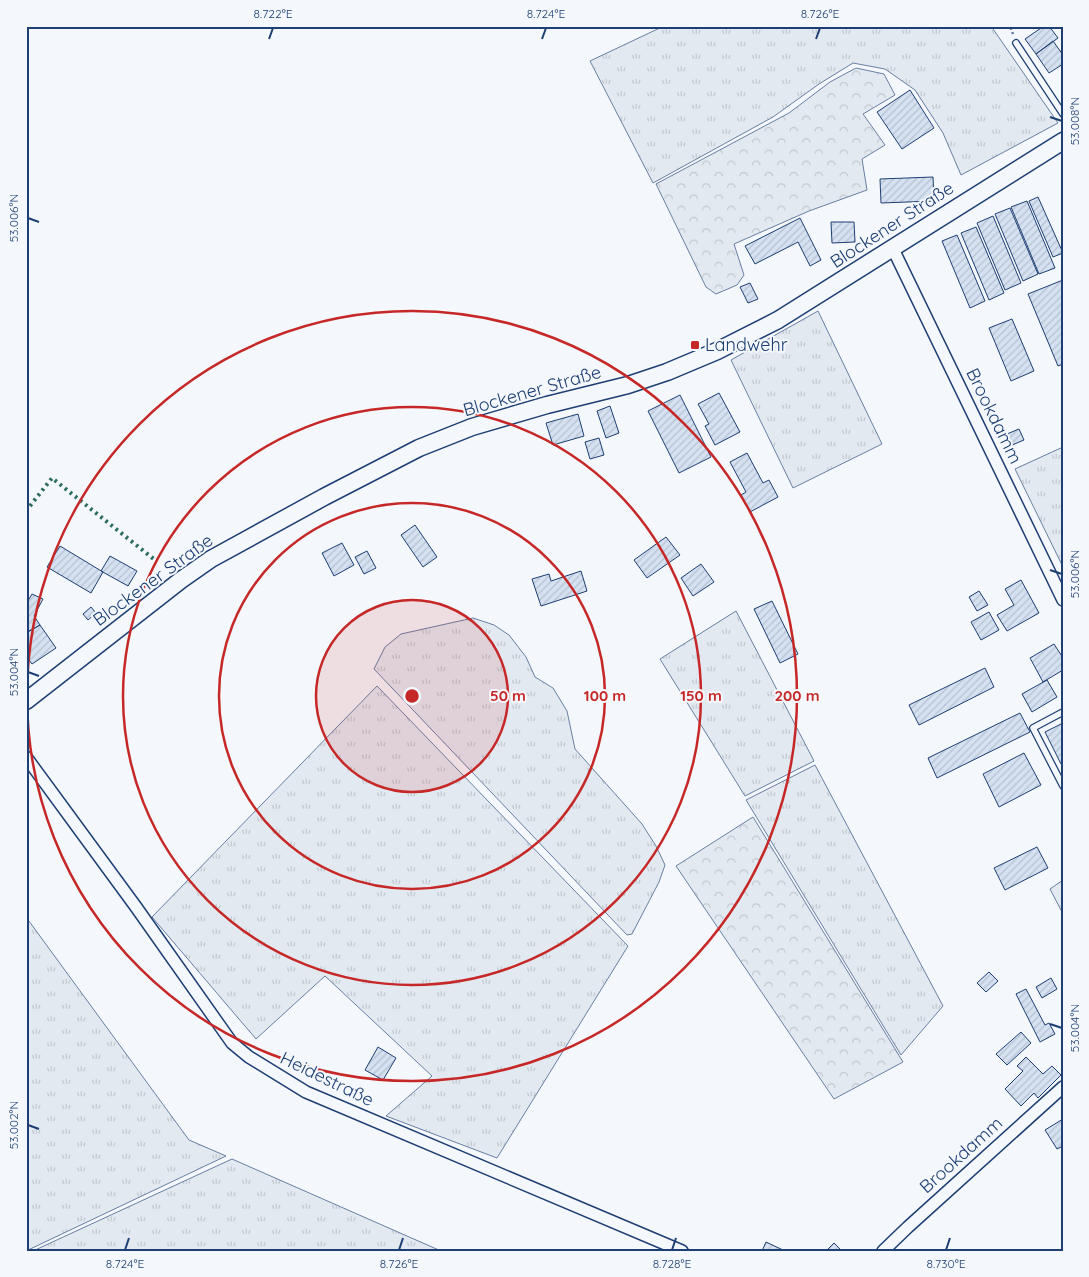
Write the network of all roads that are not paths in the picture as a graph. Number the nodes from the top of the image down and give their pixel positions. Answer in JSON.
{"nodes":[{"id":1,"x":1016,"y":43,"type":"dead end"},
{"id":2,"x":1063,"y":114,"type":"edge"},
{"id":3,"x":1063,"y":141,"type":"edge"},
{"id":4,"x":893,"y":249,"type":"junction"},
{"id":5,"x":1063,"y":600,"type":"edge"},
{"id":6,"x":26,"y":701,"type":"edge"},
{"id":7,"x":1063,"y":712,"type":"edge"},
{"id":8,"x":26,"y":757,"type":"edge"},
{"id":9,"x":1063,"y":786,"type":"edge"},
{"id":10,"x":1063,"y":1087,"type":"edge"},
{"id":11,"x":682,"y":1251,"type":"edge"},
{"id":12,"x":884,"y":1251,"type":"edge"}],
"edges":[{"from":1,"to":2,"type":"lane"},
{"from":3,"to":4,"type":"street","name":"Blockener Straße"},
{"from":4,"to":5,"type":"street","name":"Brookdamm"},
{"from":4,"to":6,"type":"street","name":"Blockener Straße"},
{"from":7,"to":9,"type":"lane"},
{"from":8,"to":11,"type":"street","name":"Heidestraße"},
{"from":10,"to":12,"type":"street","name":"Brookdamm"}]}
